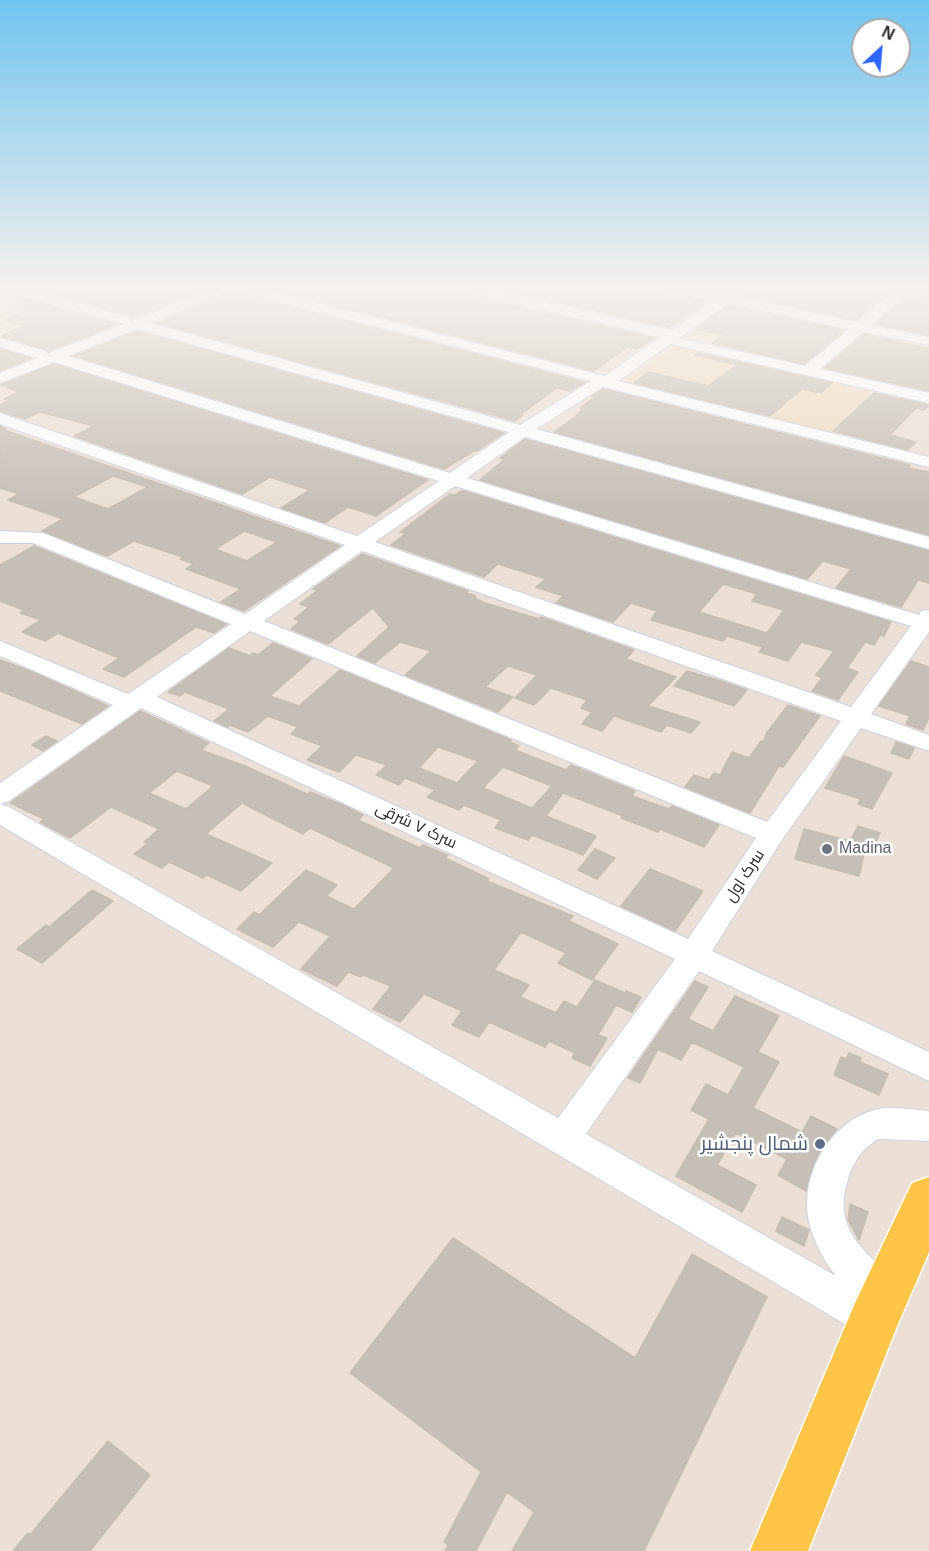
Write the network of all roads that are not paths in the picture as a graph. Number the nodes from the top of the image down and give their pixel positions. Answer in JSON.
{"nodes":[{"id":1,"x":24,"y":362,"type":"edge"},
{"id":2,"x":32,"y":362,"type":"edge"},
{"id":3,"x":71,"y":362,"type":"edge"},
{"id":4,"x":277,"y":362,"type":"edge"},
{"id":5,"x":531,"y":362,"type":"edge"},
{"id":6,"x":632,"y":362,"type":"edge"},
{"id":7,"x":773,"y":362,"type":"edge"},
{"id":8,"x":818,"y":362,"type":"edge"},
{"id":9,"x":0,"y":370,"type":"edge"},
{"id":10,"x":808,"y":371,"type":"junction"},
{"id":11,"x":0,"y":378,"type":"edge"},
{"id":12,"x":604,"y":381,"type":"junction"},
{"id":13,"x":929,"y":398,"type":"edge"},
{"id":14,"x":0,"y":418,"type":"edge"},
{"id":15,"x":524,"y":430,"type":"junction"},
{"id":16,"x":929,"y":462,"type":"edge"},
{"id":17,"x":452,"y":479,"type":"junction"},
{"id":18,"x":2,"y":537,"type":"edge"},
{"id":19,"x":360,"y":543,"type":"junction"},
{"id":20,"x":929,"y":543,"type":"edge"},
{"id":21,"x":247,"y":620,"type":"junction"},
{"id":22,"x":927,"y":622,"type":"edge"},
{"id":23,"x":0,"y":648,"type":"edge"},
{"id":24,"x":134,"y":700,"type":"junction"},
{"id":25,"x":855,"y":716,"type":"junction"},
{"id":26,"x":929,"y":743,"type":"edge"},
{"id":27,"x":0,"y":795,"type":"edge"},
{"id":28,"x":0,"y":813,"type":"edge"},
{"id":29,"x":771,"y":834,"type":"junction"},
{"id":30,"x":694,"y":955,"type":"junction"},
{"id":31,"x":929,"y":1067,"type":"edge"},
{"id":32,"x":929,"y":1126,"type":"edge"},
{"id":33,"x":563,"y":1138,"type":"junction"},
{"id":34,"x":929,"y":1198,"type":"edge"},
{"id":35,"x":879,"y":1309,"type":"junction"},
{"id":36,"x":779,"y":1551,"type":"edge"}],
"edges":[{"from":1,"to":9,"type":"street"},
{"from":2,"to":11,"type":"street"},
{"from":3,"to":17,"type":"street"},
{"from":4,"to":15,"type":"street"},
{"from":5,"to":12,"type":"street"},
{"from":6,"to":12,"type":"street"},
{"from":7,"to":10,"type":"street"},
{"from":8,"to":10,"type":"street"},
{"from":10,"to":13,"type":"street"},
{"from":12,"to":15,"type":"street"},
{"from":12,"to":16,"type":"street"},
{"from":14,"to":19,"type":"street"},
{"from":15,"to":17,"type":"street"},
{"from":15,"to":20,"type":"street"},
{"from":17,"to":19,"type":"street"},
{"from":17,"to":22,"type":"street"},
{"from":18,"to":21,"type":"street"},
{"from":19,"to":21,"type":"street"},
{"from":19,"to":25,"type":"street"},
{"from":21,"to":24,"type":"street"},
{"from":21,"to":29,"type":"street"},
{"from":22,"to":25,"type":"street","name":"سرک‌ اول"},
{"from":23,"to":24,"type":"street","name":"سرک ۷ شرقی"},
{"from":24,"to":27,"type":"street"},
{"from":24,"to":30,"type":"street","name":"سرک ۷ شرقی"},
{"from":25,"to":26,"type":"street"},
{"from":25,"to":29,"type":"street","name":"سرک‌ اول"},
{"from":28,"to":33,"type":"street"},
{"from":29,"to":30,"type":"street","name":"سرک‌ اول"},
{"from":30,"to":31,"type":"street","name":"سرک ۷ شرقی"},
{"from":30,"to":33,"type":"street","name":"سرک‌ اول"},
{"from":32,"to":35,"type":"street"},
{"from":33,"to":35,"type":"street"},
{"from":34,"to":35,"type":"main road"},
{"from":35,"to":36,"type":"main road"}]}
